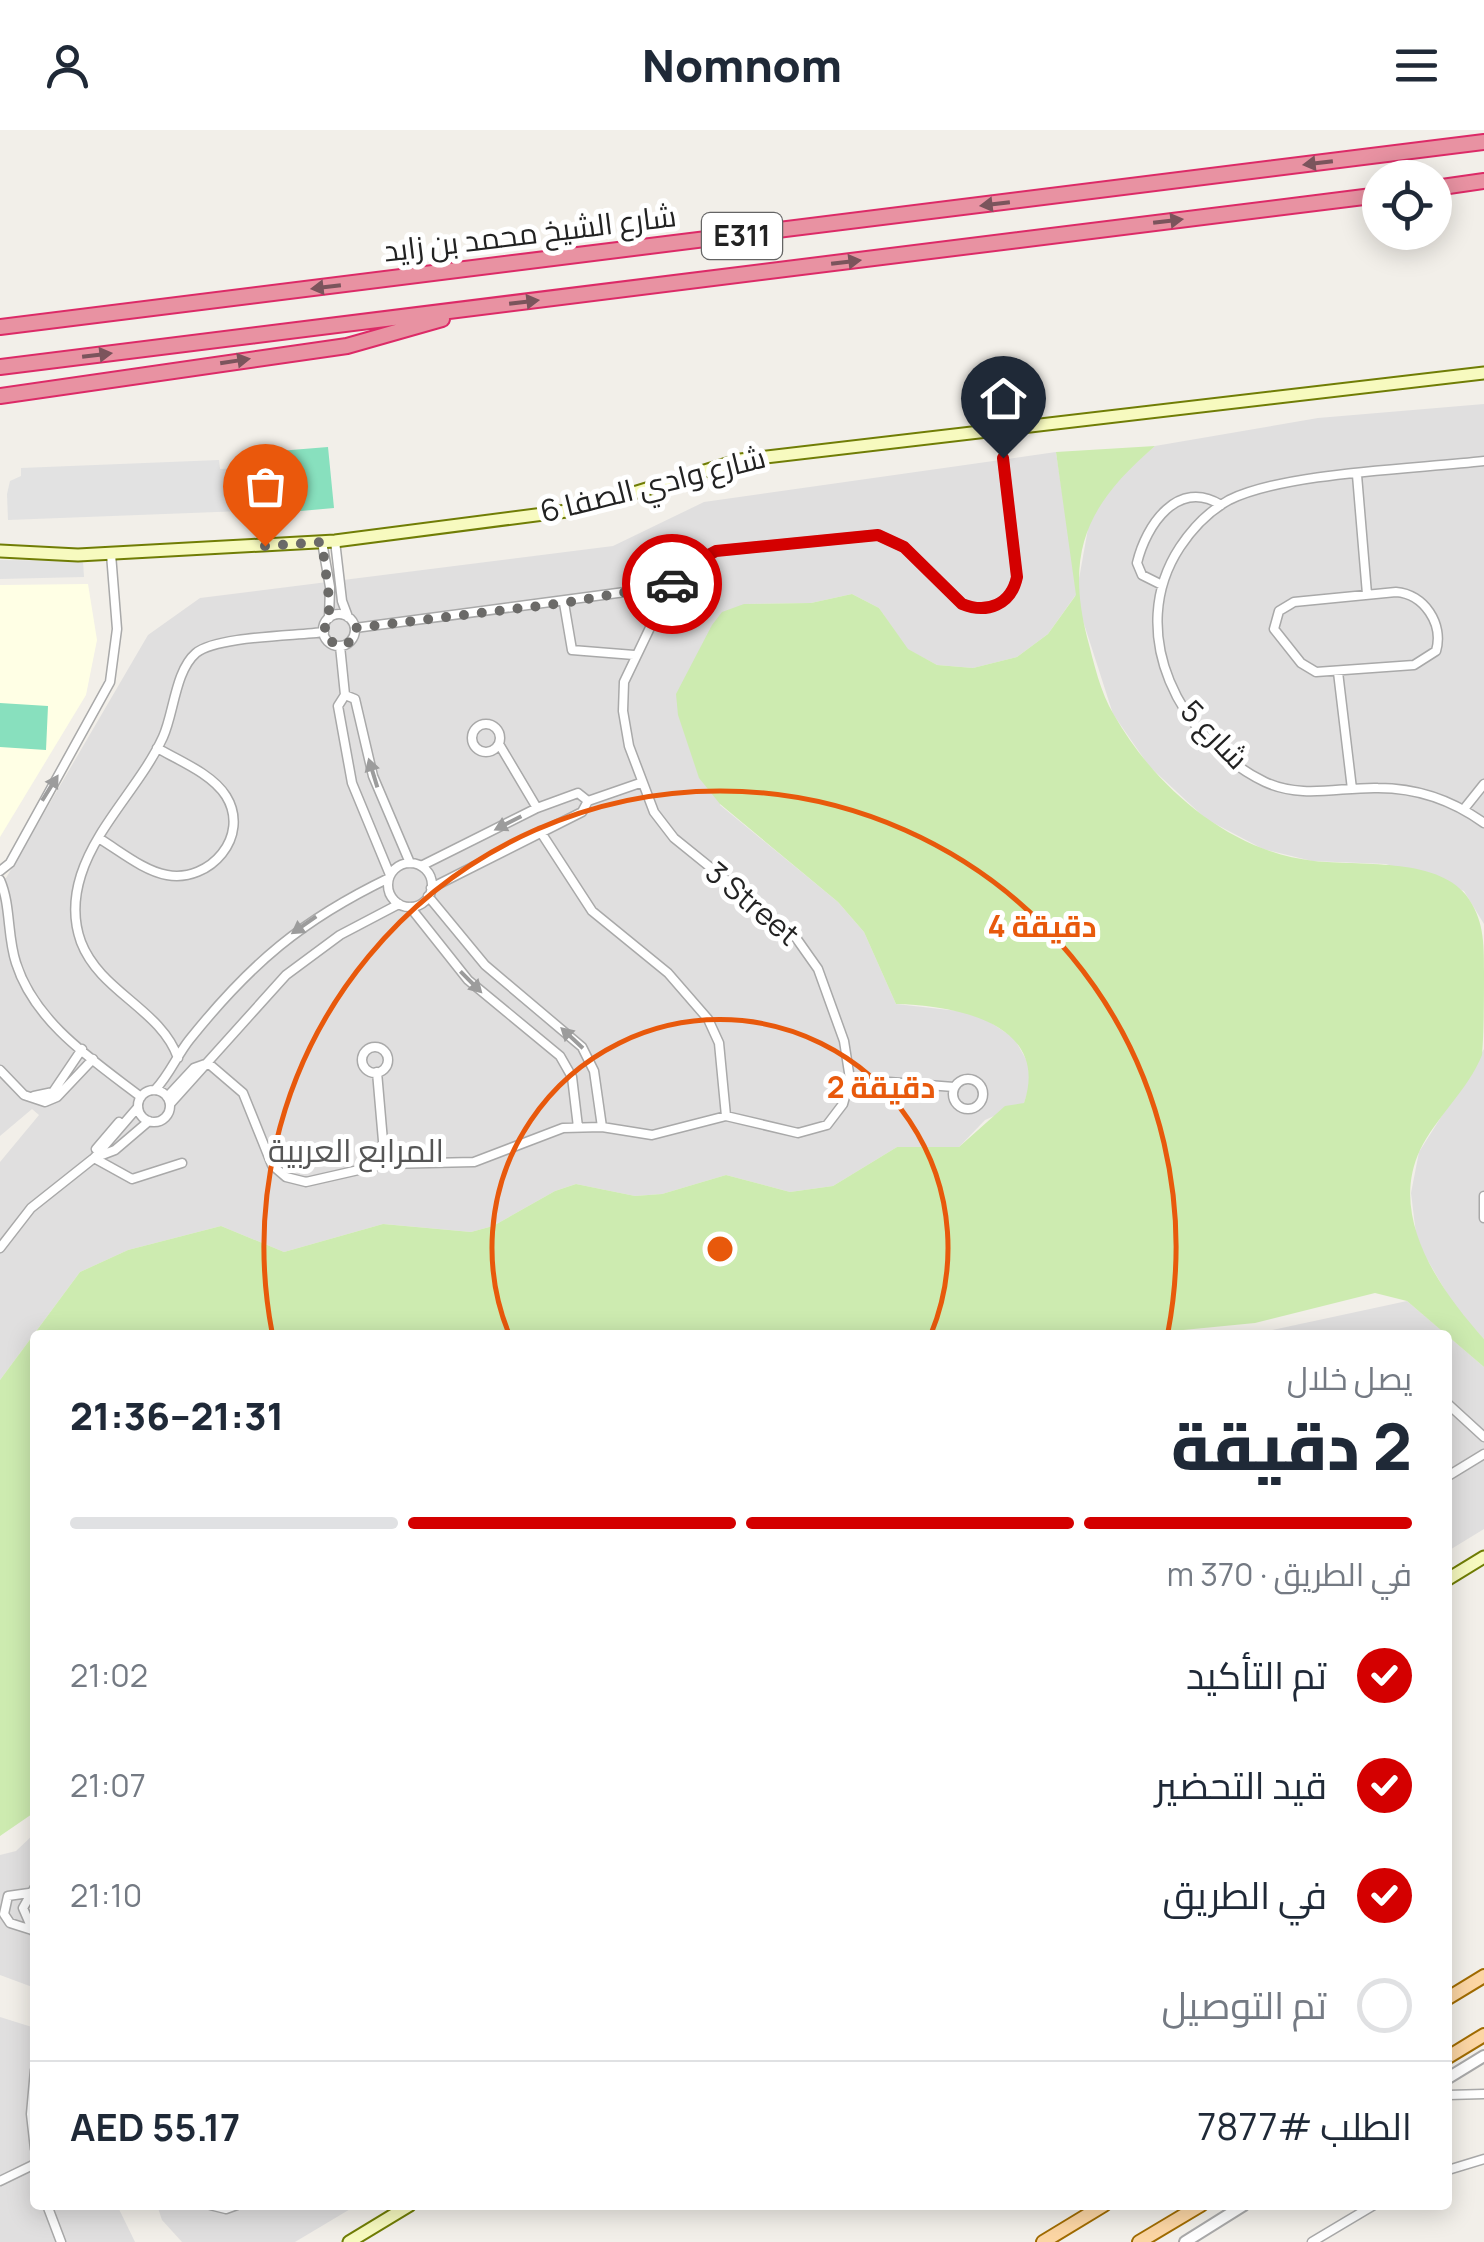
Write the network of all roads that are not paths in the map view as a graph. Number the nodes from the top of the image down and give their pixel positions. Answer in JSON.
{"nodes":[{"id":1,"x":1484,"y":142,"type":"edge"},
{"id":2,"x":1484,"y":181,"type":"edge"},
{"id":3,"x":1452,"y":186,"type":"edge"},
{"id":4,"x":1362,"y":197,"type":"edge"},
{"id":5,"x":479,"y":308,"type":"junction"},
{"id":6,"x":0,"y":327,"type":"edge"},
{"id":7,"x":0,"y":367,"type":"edge"},
{"id":8,"x":1484,"y":373,"type":"edge"},
{"id":9,"x":0,"y":396,"type":"edge"},
{"id":10,"x":1003,"y":458,"type":"dead end"},
{"id":11,"x":1484,"y":461,"type":"edge"},
{"id":12,"x":1357,"y":475,"type":"junction"},
{"id":13,"x":1221,"y":505,"type":"junction"},
{"id":14,"x":328,"y":541,"type":"junction"},
{"id":15,"x":0,"y":551,"type":"edge"},
{"id":16,"x":110,"y":554,"type":"junction"},
{"id":17,"x":338,"y":564,"type":"junction"},
{"id":18,"x":324,"y":566,"type":"junction"},
{"id":19,"x":1162,"y":585,"type":"junction"},
{"id":20,"x":670,"y":586,"type":"junction"},
{"id":21,"x":1367,"y":594,"type":"junction"},
{"id":22,"x":341,"y":595,"type":"junction"},
{"id":23,"x":330,"y":596,"type":"junction"},
{"id":24,"x":564,"y":603,"type":"junction"},
{"id":25,"x":348,"y":617,"type":"junction"},
{"id":26,"x":329,"y":618,"type":"junction"},
{"id":27,"x":355,"y":628,"type":"junction"},
{"id":28,"x":324,"y":632,"type":"junction"},
{"id":29,"x":340,"y":646,"type":"junction"},
{"id":30,"x":634,"y":654,"type":"junction"},
{"id":31,"x":1338,"y":672,"type":"junction"},
{"id":32,"x":345,"y":694,"type":"junction"},
{"id":33,"x":499,"y":744,"type":"dead end"},
{"id":34,"x":158,"y":748,"type":"junction"},
{"id":35,"x":640,"y":783,"type":"junction"},
{"id":36,"x":1484,"y":784,"type":"edge"},
{"id":37,"x":1352,"y":789,"type":"junction"},
{"id":38,"x":588,"y":801,"type":"junction"},
{"id":39,"x":538,"y":808,"type":"junction"},
{"id":40,"x":1464,"y":809,"type":"junction"},
{"id":41,"x":1484,"y":823,"type":"edge"},
{"id":42,"x":540,"y":831,"type":"junction"},
{"id":43,"x":100,"y":839,"type":"junction"},
{"id":44,"x":410,"y":863,"type":"junction"},
{"id":45,"x":421,"y":866,"type":"junction"},
{"id":46,"x":0,"y":871,"type":"edge"},
{"id":47,"x":390,"y":876,"type":"junction"},
{"id":48,"x":0,"y":880,"type":"edge"},
{"id":49,"x":430,"y":892,"type":"junction"},
{"id":50,"x":400,"y":904,"type":"junction"},
{"id":51,"x":410,"y":906,"type":"junction"},
{"id":52,"x":167,"y":1034,"type":"junction"},
{"id":53,"x":191,"y":1038,"type":"junction"},
{"id":54,"x":82,"y":1049,"type":"junction"},
{"id":55,"x":178,"y":1058,"type":"junction"},
{"id":56,"x":94,"y":1059,"type":"junction"},
{"id":57,"x":208,"y":1064,"type":"junction"},
{"id":58,"x":0,"y":1070,"type":"edge"},
{"id":59,"x":376,"y":1072,"type":"dead end"},
{"id":60,"x":850,"y":1078,"type":"junction"},
{"id":61,"x":13,"y":1084,"type":"junction"},
{"id":62,"x":954,"y":1087,"type":"junction"},
{"id":63,"x":155,"y":1090,"type":"junction"},
{"id":64,"x":141,"y":1097,"type":"junction"},
{"id":65,"x":169,"y":1101,"type":"junction"},
{"id":66,"x":138,"y":1107,"type":"junction"},
{"id":67,"x":726,"y":1116,"type":"junction"},
{"id":68,"x":126,"y":1120,"type":"junction"},
{"id":69,"x":149,"y":1121,"type":"junction"},
{"id":70,"x":578,"y":1127,"type":"junction"},
{"id":71,"x":602,"y":1128,"type":"junction"},
{"id":72,"x":137,"y":1132,"type":"junction"},
{"id":73,"x":94,"y":1158,"type":"junction"},
{"id":74,"x":182,"y":1164,"type":"dead end"},
{"id":75,"x":385,"y":1164,"type":"junction"},
{"id":76,"x":1484,"y":1196,"type":"edge"},
{"id":77,"x":1484,"y":1218,"type":"edge"},
{"id":78,"x":0,"y":1248,"type":"edge"},
{"id":79,"x":1452,"y":1408,"type":"edge"},
{"id":80,"x":1484,"y":1437,"type":"edge"},
{"id":81,"x":1484,"y":1454,"type":"edge"},
{"id":82,"x":1452,"y":1474,"type":"edge"},
{"id":83,"x":1484,"y":1557,"type":"edge"},
{"id":84,"x":1452,"y":1577,"type":"edge"},
{"id":85,"x":30,"y":1890,"type":"edge"},
{"id":86,"x":30,"y":1894,"type":"edge"},
{"id":87,"x":30,"y":1923,"type":"edge"},
{"id":88,"x":30,"y":1930,"type":"edge"},
{"id":89,"x":1484,"y":1976,"type":"edge"},
{"id":90,"x":1452,"y":1996,"type":"edge"},
{"id":91,"x":1484,"y":2035,"type":"edge"},
{"id":92,"x":1452,"y":2055,"type":"edge"},
{"id":93,"x":1484,"y":2056,"type":"edge"},
{"id":94,"x":1452,"y":2076,"type":"edge"},
{"id":95,"x":1484,"y":2094,"type":"edge"},
{"id":96,"x":1452,"y":2095,"type":"edge"},
{"id":97,"x":1484,"y":2159,"type":"edge"},
{"id":98,"x":30,"y":2166,"type":"edge"},
{"id":99,"x":1452,"y":2169,"type":"edge"},
{"id":100,"x":0,"y":2180,"type":"edge"},
{"id":101,"x":49,"y":2210,"type":"edge"},
{"id":102,"x":402,"y":2210,"type":"edge"},
{"id":103,"x":1096,"y":2210,"type":"edge"},
{"id":104,"x":1193,"y":2210,"type":"edge"},
{"id":105,"x":1236,"y":2210,"type":"edge"},
{"id":106,"x":1366,"y":2210,"type":"edge"},
{"id":107,"x":61,"y":2242,"type":"edge"},
{"id":108,"x":349,"y":2242,"type":"edge"},
{"id":109,"x":1043,"y":2242,"type":"edge"},
{"id":110,"x":1139,"y":2242,"type":"edge"},
{"id":111,"x":1184,"y":2242,"type":"edge"},
{"id":112,"x":1312,"y":2242,"type":"edge"}],
"edges":[{"from":1,"to":6,"type":"highway","name":"شارع الشيخ محمد بن زايد","number":"E311","one_way":true},
{"from":2,"to":3,"type":"highway"},
{"from":5,"to":4,"type":"highway","number":"E311","one_way":true},
{"from":7,"to":5,"type":"highway","number":"E311","one_way":true},
{"from":9,"to":5,"type":"highway","one_way":true},
{"from":8,"to":14,"type":"main road","name":"شارع وادي الصفا 6"},
{"from":10,"to":20,"type":"street","name":"3 Street"},
{"from":11,"to":12,"type":"street","name":"شارع 5"},
{"from":12,"to":13,"type":"street","name":"شارع 5"},
{"from":12,"to":21,"type":"street"},
{"from":13,"to":19,"type":"street","name":"شارع 5"},
{"from":13,"to":19,"type":"street"},
{"from":14,"to":16,"type":"main road","name":"شارع وادي الصفا 6"},
{"from":14,"to":17,"type":"street"},
{"from":14,"to":18,"type":"street"},
{"from":15,"to":16,"type":"main road","name":"شارع وادي الصفا 6"},
{"from":46,"to":16,"type":"street","one_way":true},
{"from":17,"to":18,"type":"street"},
{"from":17,"to":22,"type":"street"},
{"from":18,"to":23,"type":"street"},
{"from":19,"to":37,"type":"street","name":"شارع 5"},
{"from":20,"to":24,"type":"street"},
{"from":20,"to":30,"type":"street","name":"3 Street"},
{"from":21,"to":31,"type":"street"},
{"from":21,"to":31,"type":"street"},
{"from":22,"to":23,"type":"street"},
{"from":22,"to":25,"type":"street"},
{"from":23,"to":26,"type":"street"},
{"from":24,"to":27,"type":"street"},
{"from":24,"to":30,"type":"street"},
{"from":25,"to":26,"type":"street"},
{"from":25,"to":27,"type":"street"},
{"from":26,"to":28,"type":"street"},
{"from":27,"to":29,"type":"street"},
{"from":28,"to":29,"type":"street"},
{"from":28,"to":34,"type":"street"},
{"from":29,"to":32,"type":"street"},
{"from":30,"to":35,"type":"street","name":"3 Street"},
{"from":31,"to":37,"type":"street"},
{"from":44,"to":32,"type":"street","one_way":true},
{"from":32,"to":47,"type":"street"},
{"from":33,"to":39,"type":"street"},
{"from":34,"to":43,"type":"street"},
{"from":34,"to":43,"type":"street"},
{"from":35,"to":38,"type":"street"},
{"from":35,"to":60,"type":"street","name":"3 Street"},
{"from":36,"to":40,"type":"street"},
{"from":37,"to":40,"type":"street","name":"شارع 5"},
{"from":38,"to":39,"type":"street"},
{"from":38,"to":42,"type":"street"},
{"from":39,"to":45,"type":"street","one_way":true},
{"from":40,"to":41,"type":"street","name":"شارع 5"},
{"from":42,"to":49,"type":"street"},
{"from":42,"to":67,"type":"street"},
{"from":43,"to":52,"type":"street"},
{"from":44,"to":45,"type":"street"},
{"from":44,"to":47,"type":"street"},
{"from":45,"to":49,"type":"street"},
{"from":47,"to":50,"type":"street"},
{"from":47,"to":53,"type":"street","one_way":true},
{"from":48,"to":54,"type":"street"},
{"from":49,"to":51,"type":"street"},
{"from":71,"to":49,"type":"street","one_way":true},
{"from":50,"to":51,"type":"street"},
{"from":50,"to":57,"type":"street"},
{"from":51,"to":70,"type":"street","one_way":true},
{"from":52,"to":53,"type":"street"},
{"from":52,"to":55,"type":"street"},
{"from":53,"to":55,"type":"street"},
{"from":54,"to":56,"type":"street"},
{"from":54,"to":61,"type":"street"},
{"from":55,"to":63,"type":"street"},
{"from":56,"to":61,"type":"street"},
{"from":56,"to":64,"type":"street"},
{"from":57,"to":65,"type":"street"},
{"from":57,"to":75,"type":"street"},
{"from":58,"to":61,"type":"street"},
{"from":59,"to":75,"type":"street"},
{"from":60,"to":62,"type":"street"},
{"from":60,"to":67,"type":"street"},
{"from":62,"to":62,"type":"street"},
{"from":63,"to":64,"type":"street"},
{"from":63,"to":65,"type":"street"},
{"from":64,"to":66,"type":"street"},
{"from":65,"to":69,"type":"street"},
{"from":66,"to":68,"type":"street"},
{"from":66,"to":69,"type":"street"},
{"from":67,"to":71,"type":"street"},
{"from":68,"to":72,"type":"street"},
{"from":68,"to":73,"type":"street"},
{"from":69,"to":72,"type":"street"},
{"from":70,"to":71,"type":"street"},
{"from":70,"to":75,"type":"street"},
{"from":72,"to":73,"type":"street"},
{"from":73,"to":74,"type":"street"},
{"from":73,"to":78,"type":"street"},
{"from":76,"to":77,"type":"street"},
{"from":79,"to":80,"type":"street"},
{"from":81,"to":82,"type":"street"},
{"from":83,"to":84,"type":"main road"},
{"from":85,"to":88,"type":"street"},
{"from":86,"to":87,"type":"street"},
{"from":89,"to":90,"type":"main road"},
{"from":91,"to":92,"type":"main road"},
{"from":93,"to":94,"type":"street"},
{"from":95,"to":96,"type":"street"},
{"from":97,"to":99,"type":"street"},
{"from":98,"to":100,"type":"street"},
{"from":101,"to":107,"type":"street"},
{"from":102,"to":108,"type":"main road"},
{"from":103,"to":109,"type":"main road"},
{"from":104,"to":110,"type":"main road"},
{"from":105,"to":111,"type":"street"},
{"from":106,"to":112,"type":"street"}]}
